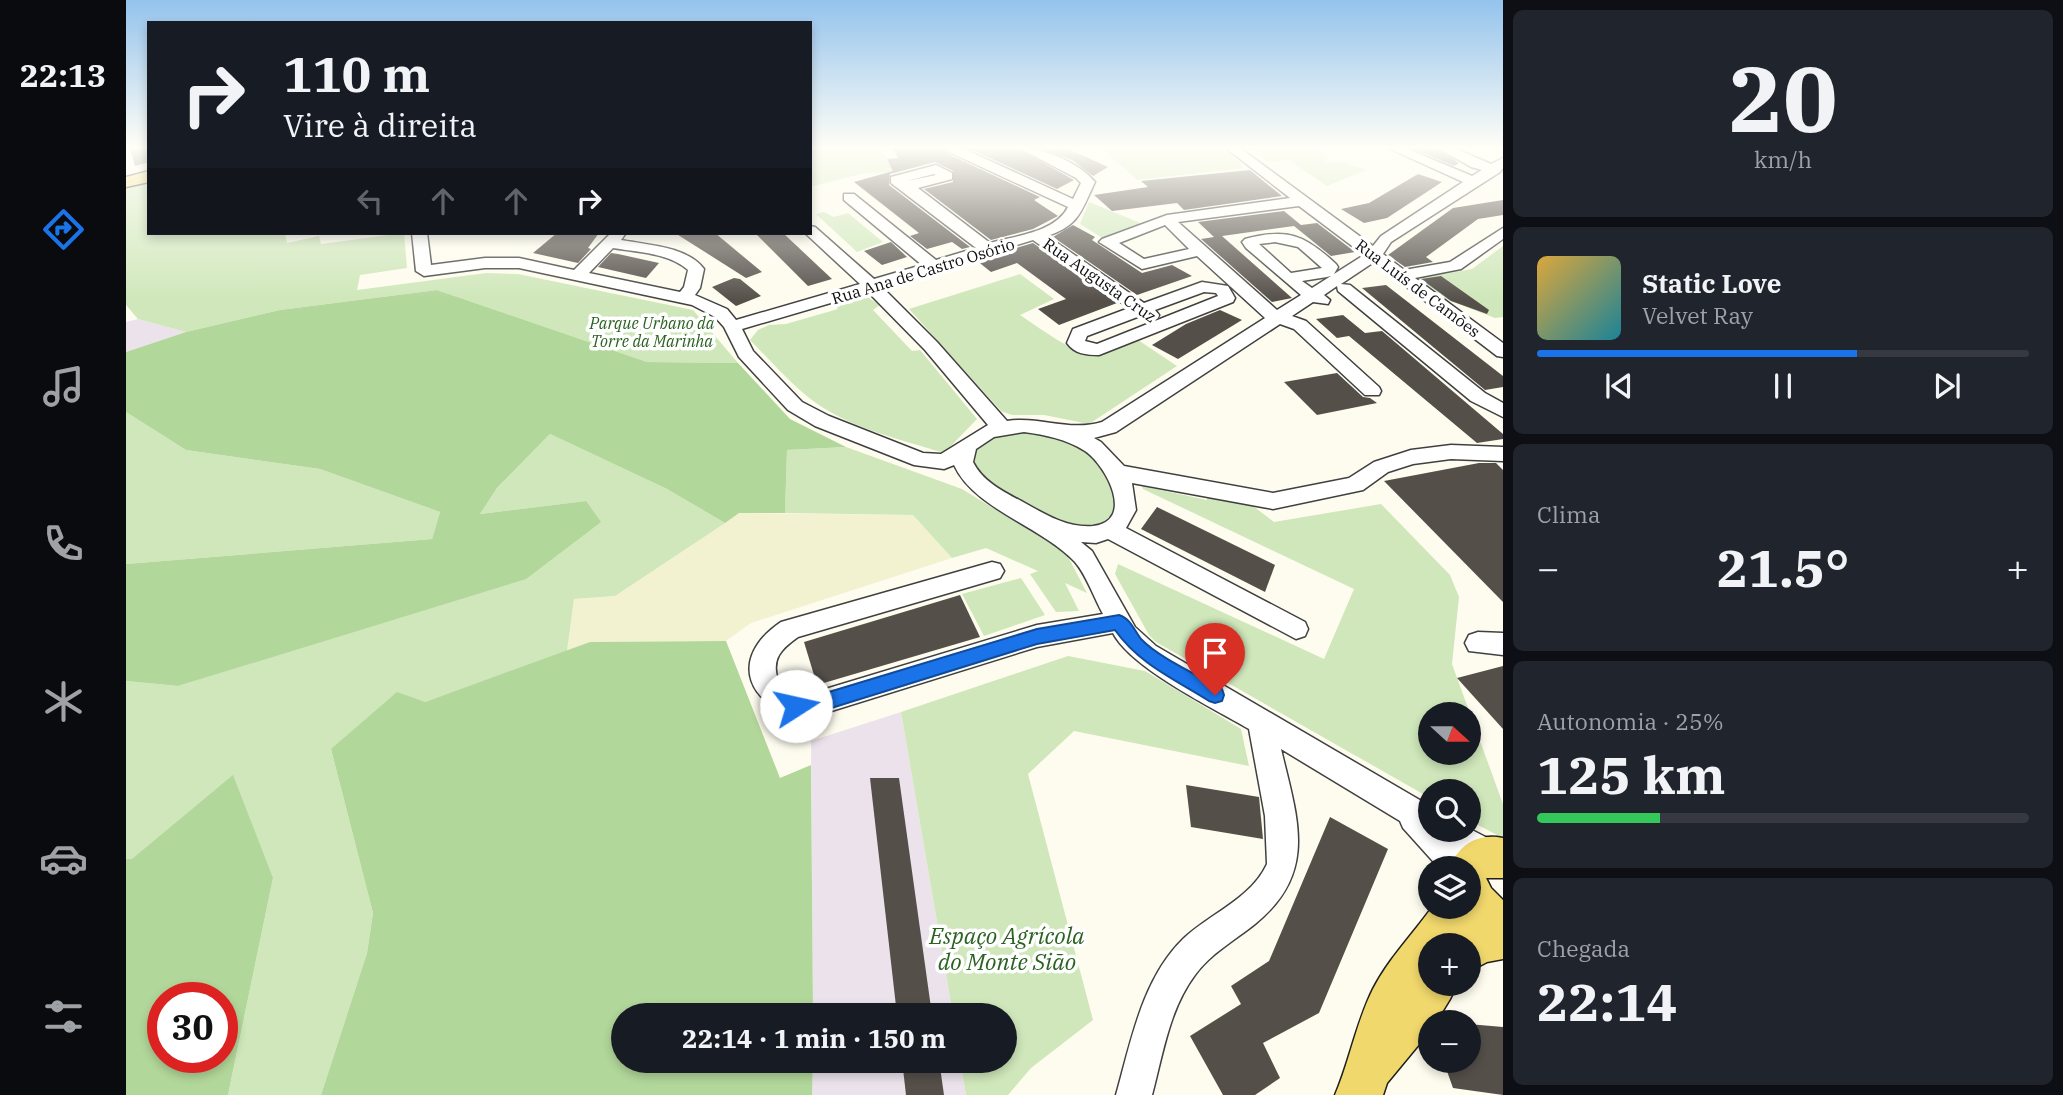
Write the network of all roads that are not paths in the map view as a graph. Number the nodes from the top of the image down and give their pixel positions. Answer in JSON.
{"nodes":[{"id":1,"x":852,"y":199,"type":"edge"},
{"id":2,"x":923,"y":199,"type":"edge"},
{"id":3,"x":1062,"y":199,"type":"edge"},
{"id":4,"x":1080,"y":199,"type":"edge"},
{"id":5,"x":1299,"y":199,"type":"edge"},
{"id":6,"x":1448,"y":199,"type":"edge"},
{"id":7,"x":1302,"y":201,"type":"junction"},
{"id":8,"x":1077,"y":206,"type":"junction"},
{"id":9,"x":1167,"y":219,"type":"junction"},
{"id":10,"x":812,"y":232,"type":"edge"},
{"id":11,"x":1503,"y":232,"type":"edge"},
{"id":12,"x":420,"y":235,"type":"edge"},
{"id":13,"x":432,"y":235,"type":"edge"},
{"id":14,"x":1037,"y":236,"type":"junction"},
{"id":15,"x":615,"y":238,"type":"edge"},
{"id":16,"x":989,"y":250,"type":"junction"},
{"id":17,"x":1200,"y":251,"type":"junction"},
{"id":18,"x":1374,"y":255,"type":"junction"},
{"id":19,"x":934,"y":267,"type":"junction"},
{"id":20,"x":431,"y":270,"type":"junction"},
{"id":21,"x":579,"y":274,"type":"junction"},
{"id":22,"x":1402,"y":275,"type":"junction"},
{"id":23,"x":1287,"y":278,"type":"dead end"},
{"id":24,"x":872,"y":286,"type":"junction"},
{"id":25,"x":1344,"y":288,"type":"junction"},
{"id":26,"x":684,"y":298,"type":"junction"},
{"id":27,"x":1318,"y":298,"type":"junction"},
{"id":28,"x":1142,"y":309,"type":"junction"},
{"id":29,"x":1285,"y":319,"type":"junction"},
{"id":30,"x":1164,"y":325,"type":"junction"},
{"id":31,"x":732,"y":326,"type":"junction"},
{"id":32,"x":1503,"y":328,"type":"edge"},
{"id":33,"x":1477,"y":332,"type":"junction"},
{"id":34,"x":1503,"y":352,"type":"edge"},
{"id":35,"x":1372,"y":391,"type":"dead end"},
{"id":36,"x":1160,"y":402,"type":"junction"},
{"id":37,"x":1503,"y":411,"type":"edge"},
{"id":38,"x":1001,"y":427,"type":"junction"},
{"id":39,"x":1066,"y":432,"type":"junction"},
{"id":40,"x":964,"y":451,"type":"junction"},
{"id":41,"x":1503,"y":454,"type":"edge"},
{"id":42,"x":921,"y":460,"type":"junction"},
{"id":43,"x":1116,"y":467,"type":"junction"},
{"id":44,"x":982,"y":488,"type":"junction"},
{"id":45,"x":1045,"y":525,"type":"junction"},
{"id":46,"x":1106,"y":530,"type":"junction"},
{"id":47,"x":1094,"y":570,"type":"junction"},
{"id":48,"x":992,"y":571,"type":"dead end"},
{"id":49,"x":1119,"y":622,"type":"junction"},
{"id":50,"x":1296,"y":629,"type":"dead end"},
{"id":51,"x":1261,"y":722,"type":"junction"},
{"id":52,"x":1397,"y":804,"type":"junction"},
{"id":53,"x":1418,"y":816,"type":"edge"},
{"id":54,"x":1450,"y":842,"type":"edge"},
{"id":55,"x":1456,"y":856,"type":"edge"},
{"id":56,"x":1462,"y":856,"type":"edge"},
{"id":57,"x":1481,"y":893,"type":"edge"},
{"id":58,"x":1503,"y":929,"type":"edge"},
{"id":59,"x":1503,"y":938,"type":"edge"},
{"id":60,"x":1481,"y":942,"type":"edge"},
{"id":61,"x":1418,"y":962,"type":"edge"},
{"id":62,"x":1427,"y":996,"type":"edge"},
{"id":63,"x":1364,"y":1083,"type":"edge"},
{"id":64,"x":1134,"y":1095,"type":"edge"}],
"edges":[{"from":1,"to":19,"type":"street"},
{"from":2,"to":16,"type":"street"},
{"from":3,"to":8,"type":"street"},
{"from":4,"to":8,"type":"street","name":"Rua Ana de Castro Osório"},
{"from":5,"to":7,"type":"street","name":"Rua Luís de Camões"},
{"from":6,"to":18,"type":"street"},
{"from":7,"to":9,"type":"street"},
{"from":7,"to":18,"type":"street","name":"Rua Luís de Camões"},
{"from":8,"to":14,"type":"street","name":"Rua Ana de Castro Osório"},
{"from":9,"to":17,"type":"street"},
{"from":9,"to":17,"type":"street"},
{"from":10,"to":24,"type":"street"},
{"from":11,"to":22,"type":"street"},
{"from":12,"to":20,"type":"street"},
{"from":13,"to":20,"type":"street"},
{"from":14,"to":16,"type":"street","name":"Rua Ana de Castro Osório"},
{"from":14,"to":28,"type":"street","name":"Rua Augusta Cruz"},
{"from":15,"to":21,"type":"street"},
{"from":15,"to":26,"type":"street"},
{"from":16,"to":19,"type":"street","name":"Rua Ana de Castro Osório"},
{"from":17,"to":29,"type":"street"},
{"from":18,"to":22,"type":"street","name":"Rua Luís de Camões"},
{"from":18,"to":25,"type":"street"},
{"from":18,"to":27,"type":"street"},
{"from":19,"to":24,"type":"street","name":"Rua Ana de Castro Osório"},
{"from":20,"to":21,"type":"street"},
{"from":21,"to":26,"type":"street"},
{"from":22,"to":33,"type":"street","name":"Rua Luís de Camões"},
{"from":23,"to":27,"type":"street"},
{"from":24,"to":31,"type":"street","name":"Rua Ana de Castro Osório"},
{"from":24,"to":38,"type":"street"},
{"from":25,"to":27,"type":"street"},
{"from":25,"to":37,"type":"street"},
{"from":26,"to":31,"type":"street"},
{"from":27,"to":29,"type":"street"},
{"from":28,"to":30,"type":"street","name":"Rua Augusta Cruz"},
{"from":28,"to":30,"type":"street"},
{"from":28,"to":30,"type":"street"},
{"from":29,"to":35,"type":"street"},
{"from":29,"to":36,"type":"street"},
{"from":31,"to":42,"type":"street"},
{"from":32,"to":33,"type":"street"},
{"from":33,"to":34,"type":"street","name":"Rua Luís de Camões"},
{"from":36,"to":39,"type":"street"},
{"from":36,"to":43,"type":"street"},
{"from":38,"to":39,"type":"street"},
{"from":38,"to":40,"type":"street"},
{"from":39,"to":43,"type":"street"},
{"from":40,"to":42,"type":"street"},
{"from":40,"to":44,"type":"street"},
{"from":41,"to":43,"type":"street"},
{"from":42,"to":44,"type":"street"},
{"from":43,"to":46,"type":"street"},
{"from":44,"to":45,"type":"street"},
{"from":45,"to":46,"type":"street"},
{"from":45,"to":47,"type":"street"},
{"from":46,"to":47,"type":"street"},
{"from":46,"to":50,"type":"street"},
{"from":47,"to":49,"type":"street"},
{"from":48,"to":49,"type":"street"},
{"from":49,"to":51,"type":"street"},
{"from":51,"to":52,"type":"street"},
{"from":51,"to":64,"type":"street"},
{"from":52,"to":53,"type":"street"},
{"from":52,"to":55,"type":"street"},
{"from":54,"to":56,"type":"street"},
{"from":57,"to":58,"type":"main road"},
{"from":59,"to":60,"type":"main road"},
{"from":61,"to":63,"type":"main road"},
{"from":62,"to":63,"type":"main road"}]}
